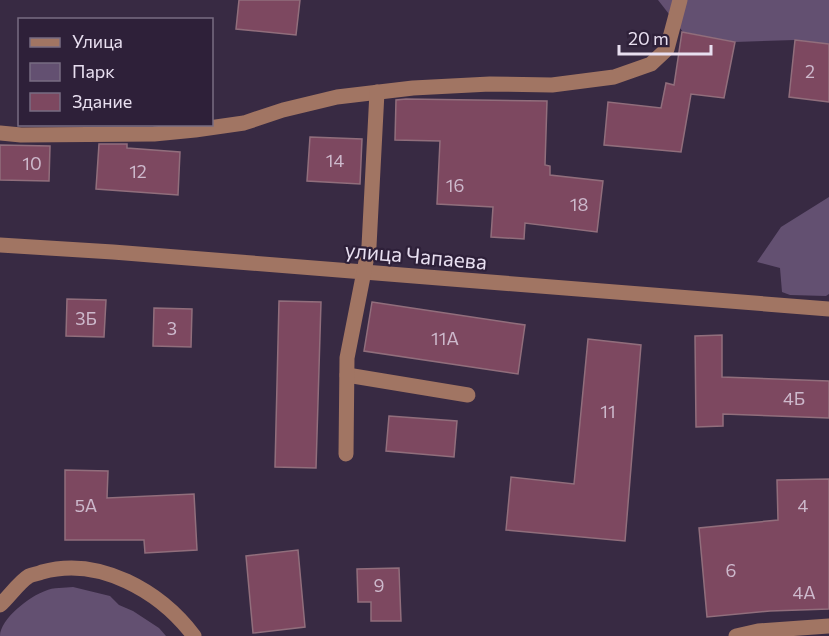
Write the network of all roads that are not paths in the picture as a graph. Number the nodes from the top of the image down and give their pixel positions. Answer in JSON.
{"nodes":[{"id":1,"x":680,"y":0,"type":"edge"},
{"id":2,"x":377,"y":92,"type":"junction"},
{"id":3,"x":0,"y":133,"type":"edge"},
{"id":4,"x":0,"y":245,"type":"edge"},
{"id":5,"x":363,"y":272,"type":"junction"},
{"id":6,"x":829,"y":309,"type":"edge"},
{"id":7,"x":347,"y":375,"type":"junction"},
{"id":8,"x":468,"y":395,"type":"dead end"},
{"id":9,"x":346,"y":454,"type":"dead end"},
{"id":10,"x":0,"y":605,"type":"edge"},
{"id":11,"x":829,"y":626,"type":"edge"},
{"id":12,"x":194,"y":636,"type":"edge"},
{"id":13,"x":736,"y":636,"type":"edge"}],
"edges":[{"from":1,"to":2,"type":"street"},
{"from":2,"to":3,"type":"street"},
{"from":2,"to":5,"type":"street"},
{"from":4,"to":5,"type":"street","name":"улица Чапаева"},
{"from":5,"to":6,"type":"street","name":"улица Чапаева"},
{"from":5,"to":7,"type":"street"},
{"from":7,"to":8,"type":"street"},
{"from":7,"to":9,"type":"street"},
{"from":10,"to":12,"type":"street"},
{"from":11,"to":13,"type":"street"}]}
